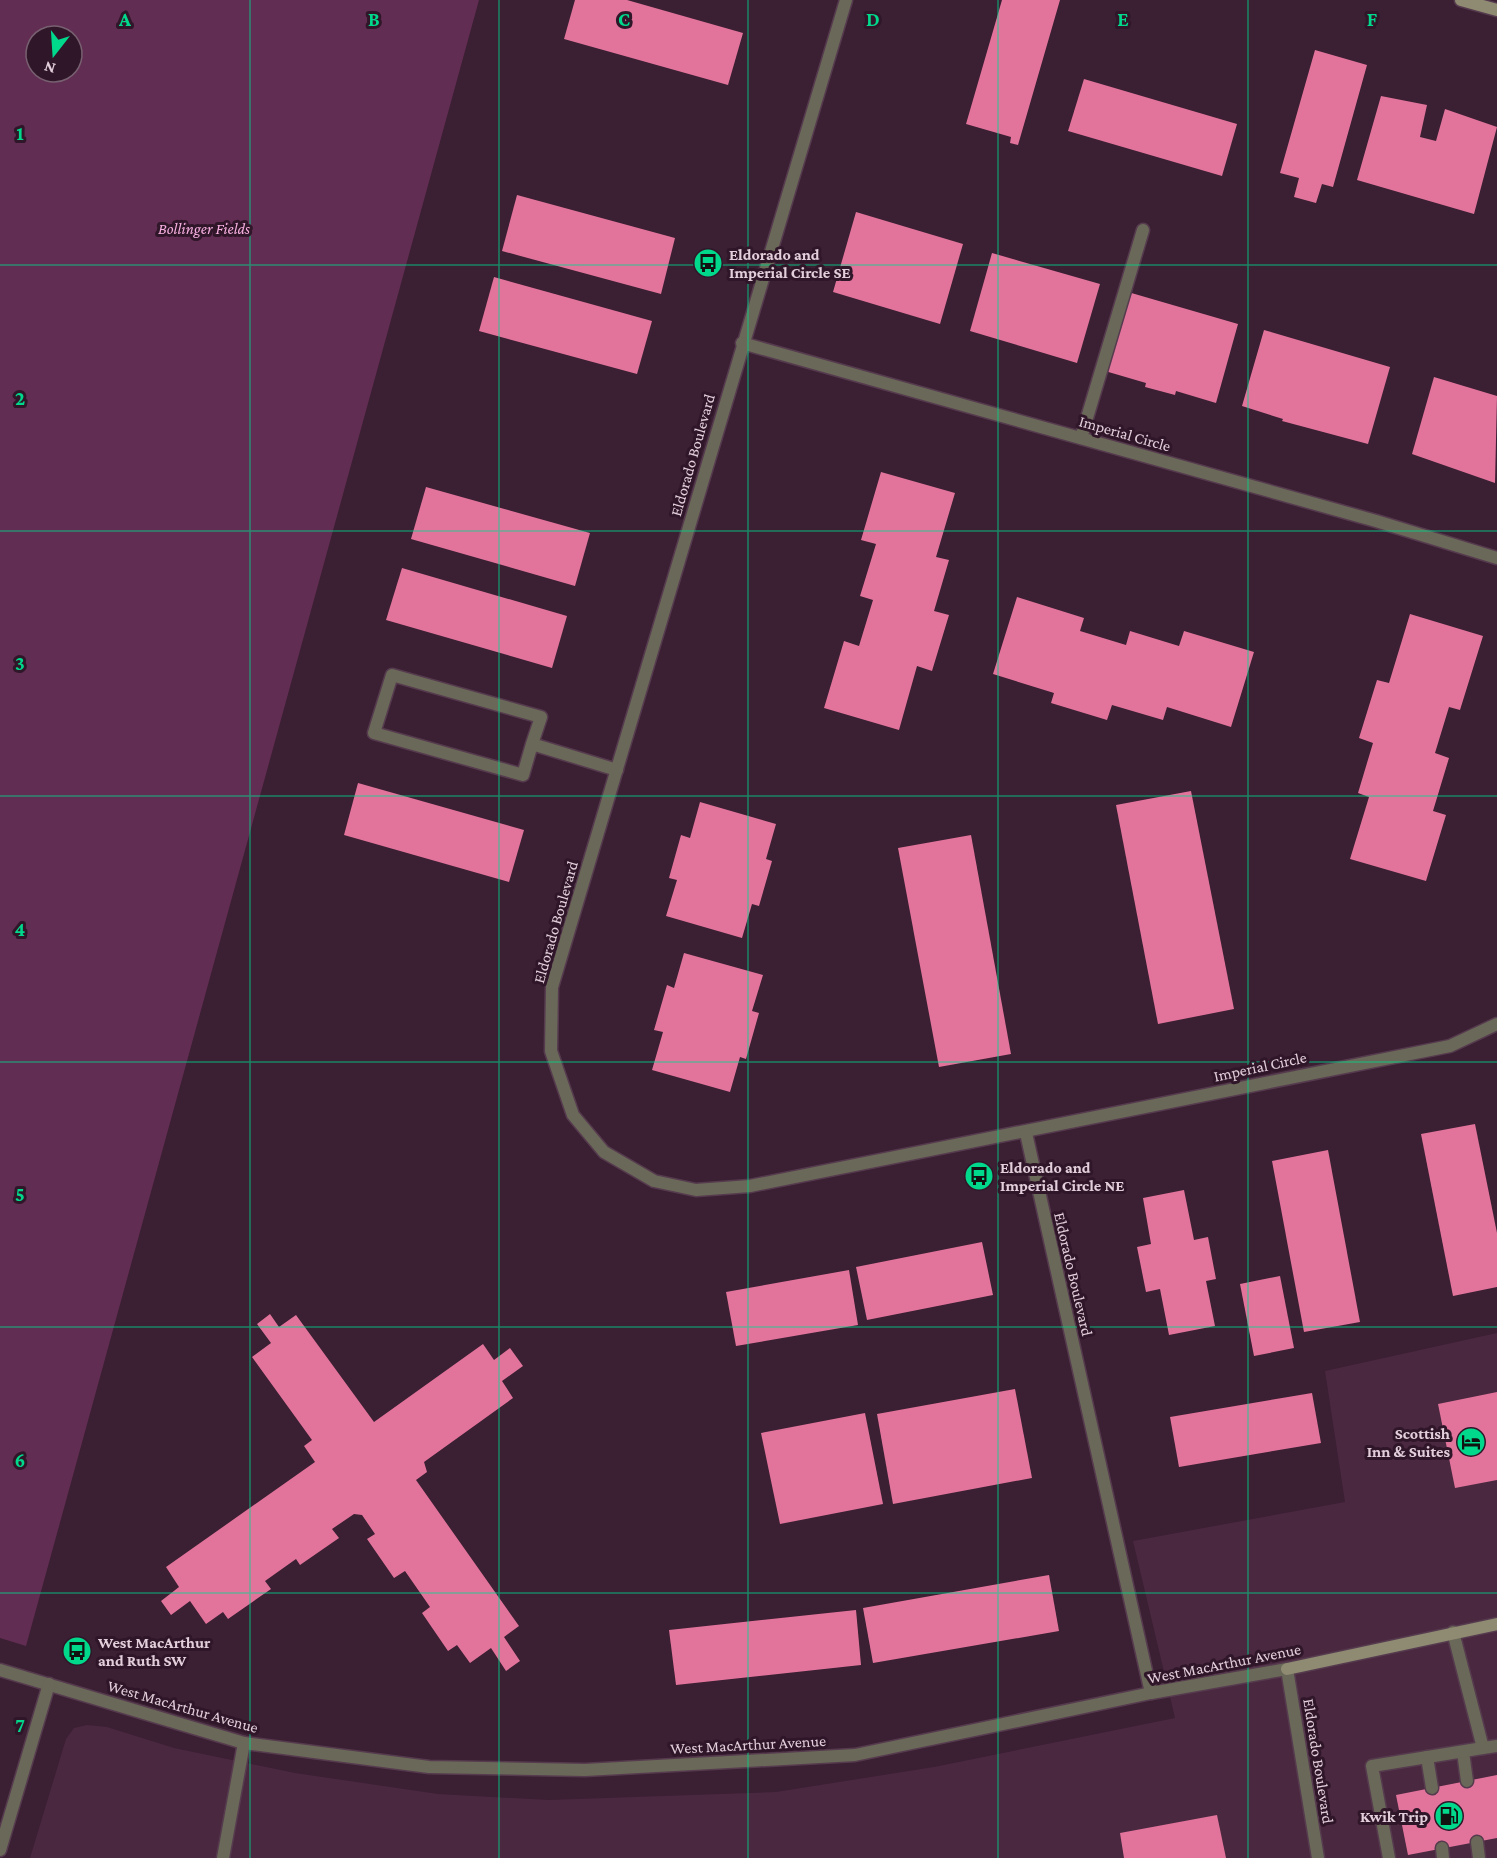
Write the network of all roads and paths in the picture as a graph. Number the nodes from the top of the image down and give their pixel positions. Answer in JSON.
{"nodes":[{"id":1,"x":846,"y":0,"type":"edge"},
{"id":2,"x":1461,"y":0,"type":"edge"},
{"id":3,"x":1497,"y":10,"type":"edge"},
{"id":4,"x":1143,"y":230,"type":"dead end"},
{"id":5,"x":742,"y":343,"type":"junction"},
{"id":6,"x":1081,"y":438,"type":"junction"},
{"id":7,"x":1497,"y":558,"type":"edge"},
{"id":8,"x":532,"y":744,"type":"junction"},
{"id":9,"x":617,"y":770,"type":"junction"},
{"id":10,"x":1497,"y":1024,"type":"edge"},
{"id":11,"x":1026,"y":1133,"type":"junction"},
{"id":12,"x":1497,"y":1624,"type":"edge"},
{"id":13,"x":1453,"y":1632,"type":"junction"},
{"id":14,"x":1287,"y":1669,"type":"junction"},
{"id":15,"x":0,"y":1670,"type":"edge"},
{"id":16,"x":49,"y":1684,"type":"junction"},
{"id":17,"x":1151,"y":1693,"type":"junction"},
{"id":18,"x":244,"y":1743,"type":"junction"},
{"id":19,"x":1497,"y":1746,"type":"edge"},
{"id":20,"x":1484,"y":1748,"type":"junction"},
{"id":21,"x":1463,"y":1752,"type":"junction"},
{"id":22,"x":1427,"y":1757,"type":"junction"},
{"id":23,"x":1467,"y":1781,"type":"dead end"},
{"id":24,"x":1432,"y":1788,"type":"dead end"},
{"id":25,"x":1477,"y":1842,"type":"dead end"},
{"id":26,"x":0,"y":1850,"type":"edge"},
{"id":27,"x":223,"y":1858,"type":"edge"},
{"id":28,"x":1318,"y":1858,"type":"edge"},
{"id":29,"x":1389,"y":1858,"type":"edge"},
{"id":30,"x":1479,"y":1858,"type":"edge"}],
"edges":[{"from":1,"to":5,"type":"street","name":"Eldorado Boulevard"},
{"from":2,"to":3,"type":"street"},
{"from":4,"to":6,"type":"street"},
{"from":5,"to":6,"type":"street","name":"Imperial Circle"},
{"from":5,"to":9,"type":"street","name":"Eldorado Boulevard"},
{"from":6,"to":7,"type":"street","name":"Imperial Circle"},
{"from":8,"to":8,"type":"street"},
{"from":8,"to":9,"type":"street"},
{"from":9,"to":11,"type":"street","name":"Eldorado Boulevard"},
{"from":10,"to":11,"type":"street","name":"Imperial Circle"},
{"from":11,"to":17,"type":"street","name":"Eldorado Boulevard"},
{"from":12,"to":13,"type":"street","name":"West MacArthur Avenue"},
{"from":13,"to":14,"type":"street","name":"West MacArthur Avenue"},
{"from":13,"to":20,"type":"street"},
{"from":14,"to":17,"type":"street","name":"West MacArthur Avenue"},
{"from":14,"to":28,"type":"street","name":"Eldorado Boulevard"},
{"from":15,"to":16,"type":"street","name":"West MacArthur Avenue"},
{"from":16,"to":18,"type":"street","name":"West MacArthur Avenue"},
{"from":16,"to":26,"type":"street"},
{"from":17,"to":18,"type":"street","name":"West MacArthur Avenue"},
{"from":18,"to":27,"type":"street"},
{"from":19,"to":20,"type":"street"},
{"from":20,"to":21,"type":"street"},
{"from":21,"to":22,"type":"street"},
{"from":21,"to":23,"type":"street"},
{"from":22,"to":24,"type":"street"},
{"from":22,"to":29,"type":"street"},
{"from":25,"to":30,"type":"street"}]}
